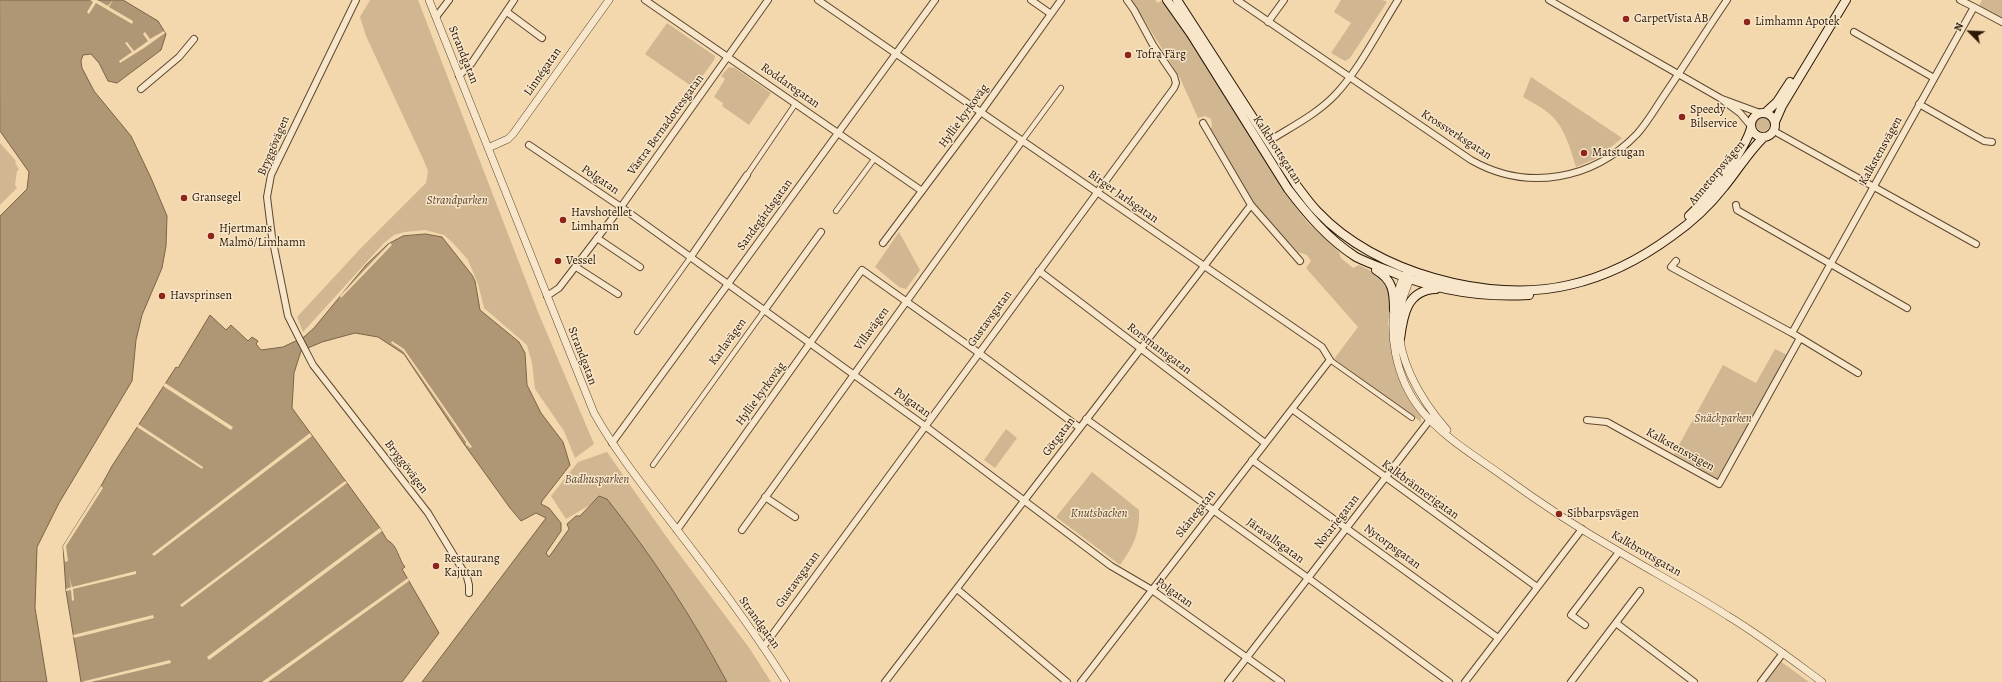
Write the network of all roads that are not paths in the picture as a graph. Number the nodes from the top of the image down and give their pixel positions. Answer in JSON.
{"nodes":[{"id":1,"x":356,"y":0,"type":"edge"},
{"id":2,"x":429,"y":0,"type":"edge"},
{"id":3,"x":449,"y":0,"type":"edge"},
{"id":4,"x":514,"y":0,"type":"edge"},
{"id":5,"x":609,"y":0,"type":"edge"},
{"id":6,"x":645,"y":0,"type":"edge"},
{"id":7,"x":768,"y":0,"type":"edge"},
{"id":8,"x":818,"y":0,"type":"edge"},
{"id":9,"x":935,"y":0,"type":"edge"},
{"id":10,"x":1031,"y":0,"type":"edge"},
{"id":11,"x":1061,"y":0,"type":"edge"},
{"id":12,"x":1127,"y":0,"type":"edge"},
{"id":13,"x":1167,"y":0,"type":"edge"},
{"id":14,"x":1177,"y":0,"type":"edge"},
{"id":15,"x":1183,"y":0,"type":"edge"},
{"id":16,"x":1237,"y":0,"type":"edge"},
{"id":17,"x":1284,"y":0,"type":"edge"},
{"id":18,"x":1398,"y":0,"type":"edge"},
{"id":19,"x":1549,"y":0,"type":"edge"},
{"id":20,"x":1727,"y":0,"type":"edge"},
{"id":21,"x":1842,"y":0,"type":"edge"},
{"id":22,"x":1846,"y":0,"type":"edge"},
{"id":23,"x":1960,"y":0,"type":"edge"},
{"id":24,"x":1974,"y":7,"type":"junction"},
{"id":25,"x":507,"y":12,"type":"junction"},
{"id":26,"x":1051,"y":14,"type":"junction"},
{"id":27,"x":1187,"y":14,"type":"junction"},
{"id":28,"x":436,"y":17,"type":"junction"},
{"id":29,"x":1268,"y":22,"type":"junction"},
{"id":30,"x":2002,"y":22,"type":"edge"},
{"id":31,"x":1854,"y":32,"type":"dead end"},
{"id":32,"x":542,"y":38,"type":"dead end"},
{"id":33,"x":194,"y":39,"type":"dead end"},
{"id":34,"x":896,"y":54,"type":"junction"},
{"id":35,"x":728,"y":57,"type":"junction"},
{"id":36,"x":1678,"y":74,"type":"junction"},
{"id":37,"x":459,"y":76,"type":"junction"},
{"id":38,"x":1349,"y":77,"type":"junction"},
{"id":39,"x":1934,"y":78,"type":"junction"},
{"id":40,"x":1061,"y":88,"type":"dead end"},
{"id":41,"x":141,"y":89,"type":"dead end"},
{"id":42,"x":1720,"y":98,"type":"junction"},
{"id":43,"x":796,"y":103,"type":"junction"},
{"id":44,"x":1919,"y":104,"type":"junction"},
{"id":45,"x":981,"y":112,"type":"junction"},
{"id":46,"x":1763,"y":113,"type":"junction"},
{"id":47,"x":1775,"y":122,"type":"junction"},
{"id":48,"x":1203,"y":123,"type":"dead end"},
{"id":49,"x":1751,"y":127,"type":"junction"},
{"id":50,"x":1774,"y":131,"type":"junction"},
{"id":51,"x":838,"y":133,"type":"junction"},
{"id":52,"x":1764,"y":137,"type":"junction"},
{"id":53,"x":1022,"y":141,"type":"junction"},
{"id":54,"x":1269,"y":141,"type":"junction"},
{"id":55,"x":1992,"y":142,"type":"dead end"},
{"id":56,"x":529,"y":145,"type":"dead end"},
{"id":57,"x":488,"y":148,"type":"junction"},
{"id":58,"x":875,"y":158,"type":"junction"},
{"id":59,"x":747,"y":175,"type":"joint"},
{"id":60,"x":1874,"y":187,"type":"junction"},
{"id":61,"x":922,"y":191,"type":"junction"},
{"id":62,"x":1097,"y":192,"type":"junction"},
{"id":63,"x":1251,"y":205,"type":"junction"},
{"id":64,"x":1736,"y":205,"type":"dead end"},
{"id":65,"x":621,"y":207,"type":"junction"},
{"id":66,"x":836,"y":211,"type":"dead end"},
{"id":67,"x":821,"y":232,"type":"dead end"},
{"id":68,"x":597,"y":238,"type":"junction"},
{"id":69,"x":883,"y":243,"type":"dead end"},
{"id":70,"x":1976,"y":244,"type":"dead end"},
{"id":71,"x":1648,"y":252,"type":"junction"},
{"id":72,"x":1357,"y":257,"type":"junction"},
{"id":73,"x":690,"y":258,"type":"junction"},
{"id":74,"x":1300,"y":261,"type":"dead end"},
{"id":75,"x":1676,"y":261,"type":"dead end"},
{"id":76,"x":1831,"y":265,"type":"junction"},
{"id":77,"x":640,"y":266,"type":"dead end"},
{"id":78,"x":1204,"y":266,"type":"junction"},
{"id":79,"x":576,"y":267,"type":"junction"},
{"id":80,"x":1409,"y":270,"type":"junction"},
{"id":81,"x":1039,"y":272,"type":"junction"},
{"id":82,"x":1406,"y":278,"type":"junction"},
{"id":83,"x":728,"y":285,"type":"junction"},
{"id":84,"x":1568,"y":285,"type":"junction"},
{"id":85,"x":1445,"y":289,"type":"junction"},
{"id":86,"x":618,"y":294,"type":"dead end"},
{"id":87,"x":547,"y":296,"type":"junction"},
{"id":88,"x":906,"y":300,"type":"junction"},
{"id":89,"x":1907,"y":308,"type":"dead end"},
{"id":90,"x":764,"y":310,"type":"junction"},
{"id":91,"x":1394,"y":310,"type":"junction"},
{"id":92,"x":637,"y":332,"type":"dead end"},
{"id":93,"x":1792,"y":334,"type":"junction"},
{"id":94,"x":1800,"y":338,"type":"junction"},
{"id":95,"x":1400,"y":339,"type":"junction"},
{"id":96,"x":811,"y":344,"type":"junction"},
{"id":97,"x":1140,"y":348,"type":"junction"},
{"id":98,"x":979,"y":353,"type":"junction"},
{"id":99,"x":1330,"y":360,"type":"junction"},
{"id":100,"x":1858,"y":373,"type":"dead end"},
{"id":101,"x":853,"y":375,"type":"junction"},
{"id":102,"x":1292,"y":409,"type":"junction"},
{"id":103,"x":1432,"y":417,"type":"junction"},
{"id":104,"x":1412,"y":418,"type":"dead end"},
{"id":105,"x":1086,"y":419,"type":"junction"},
{"id":106,"x":1587,"y":420,"type":"dead end"},
{"id":107,"x":925,"y":426,"type":"junction"},
{"id":108,"x":1080,"y":428,"type":"junction"},
{"id":109,"x":612,"y":443,"type":"junction"},
{"id":110,"x":1265,"y":443,"type":"junction"},
{"id":111,"x":1252,"y":460,"type":"junction"},
{"id":112,"x":653,"y":465,"type":"dead end"},
{"id":113,"x":1385,"y":478,"type":"junction"},
{"id":114,"x":765,"y":497,"type":"junction"},
{"id":115,"x":1024,"y":501,"type":"junction"},
{"id":116,"x":1214,"y":510,"type":"junction"},
{"id":117,"x":795,"y":517,"type":"dead end"},
{"id":118,"x":1347,"y":527,"type":"junction"},
{"id":119,"x":1582,"y":529,"type":"junction"},
{"id":120,"x":677,"y":530,"type":"junction"},
{"id":121,"x":742,"y":530,"type":"dead end"},
{"id":122,"x":1619,"y":552,"type":"junction"},
{"id":123,"x":1308,"y":578,"type":"junction"},
{"id":124,"x":1537,"y":587,"type":"junction"},
{"id":125,"x":957,"y":589,"type":"junction"},
{"id":126,"x":1152,"y":590,"type":"junction"},
{"id":127,"x":1640,"y":591,"type":"dead end"},
{"id":128,"x":469,"y":593,"type":"dead end"},
{"id":129,"x":1616,"y":623,"type":"junction"},
{"id":130,"x":1585,"y":625,"type":"dead end"},
{"id":131,"x":1498,"y":638,"type":"junction"},
{"id":132,"x":764,"y":646,"type":"junction"},
{"id":133,"x":1783,"y":653,"type":"junction"},
{"id":134,"x":1246,"y":657,"type":"junction"},
{"id":135,"x":786,"y":682,"type":"edge"},
{"id":136,"x":886,"y":682,"type":"edge"},
{"id":137,"x":1067,"y":682,"type":"edge"},
{"id":138,"x":1081,"y":682,"type":"edge"},
{"id":139,"x":1228,"y":682,"type":"edge"},
{"id":140,"x":1281,"y":682,"type":"edge"},
{"id":141,"x":1449,"y":682,"type":"edge"},
{"id":142,"x":1465,"y":682,"type":"edge"},
{"id":143,"x":1571,"y":682,"type":"edge"},
{"id":144,"x":1694,"y":682,"type":"edge"},
{"id":145,"x":1761,"y":682,"type":"edge"},
{"id":146,"x":1822,"y":682,"type":"edge"}],
"edges":[{"from":1,"to":128,"type":"street","name":"Bryggövägen"},
{"from":2,"to":28,"type":"street","name":"Strandgatan"},
{"from":3,"to":28,"type":"street"},
{"from":4,"to":25,"type":"street"},
{"from":5,"to":57,"type":"street","name":"Linnégatan"},
{"from":6,"to":35,"type":"street","name":"Roddaregatan"},
{"from":7,"to":35,"type":"street","name":"Västra Bernadottesgatan"},
{"from":8,"to":34,"type":"street","name":"Birger Jarlsgatan"},
{"from":9,"to":34,"type":"street","name":"Sandegårdsgatan"},
{"from":10,"to":26,"type":"street"},
{"from":11,"to":26,"type":"street","name":"Hyllie kyrkoväg"},
{"from":12,"to":62,"type":"street","name":"Gustavsgatan"},
{"from":13,"to":72,"type":"main road","name":"Kalkbrottsgatan"},
{"from":14,"to":27,"type":"main road","name":"Kalkbrottsgatan"},
{"from":15,"to":27,"type":"main road"},
{"from":16,"to":29,"type":"street","name":"Krossverksgatan"},
{"from":17,"to":29,"type":"street"},
{"from":18,"to":38,"type":"street"},
{"from":19,"to":36,"type":"street"},
{"from":20,"to":36,"type":"street","name":"Krossverksgatan"},
{"from":21,"to":46,"type":"main road","name":"Annetorpsvägen"},
{"from":22,"to":47,"type":"main road"},
{"from":23,"to":24,"type":"street"},
{"from":24,"to":30,"type":"street"},
{"from":24,"to":39,"type":"street","name":"Kalkstensvägen"},
{"from":25,"to":32,"type":"street"},
{"from":25,"to":37,"type":"street"},
{"from":26,"to":45,"type":"street","name":"Hyllie kyrkoväg"},
{"from":27,"to":54,"type":"main road","name":"Kalkbrottsgatan"},
{"from":28,"to":37,"type":"street","name":"Strandgatan"},
{"from":29,"to":38,"type":"street","name":"Krossverksgatan"},
{"from":31,"to":39,"type":"street"},
{"from":33,"to":41,"type":"street"},
{"from":34,"to":45,"type":"street","name":"Birger Jarlsgatan"},
{"from":34,"to":51,"type":"street","name":"Sandegårdsgatan"},
{"from":35,"to":43,"type":"street","name":"Roddaregatan"},
{"from":35,"to":65,"type":"street","name":"Västra Bernadottesgatan"},
{"from":36,"to":38,"type":"street","name":"Krossverksgatan"},
{"from":36,"to":42,"type":"street"},
{"from":37,"to":57,"type":"street","name":"Strandgatan"},
{"from":38,"to":54,"type":"street"},
{"from":39,"to":44,"type":"street","name":"Kalkstensvägen"},
{"from":40,"to":53,"type":"street","name":"Villavägen"},
{"from":42,"to":46,"type":"street"},
{"from":42,"to":49,"type":"street"},
{"from":43,"to":51,"type":"street","name":"Roddaregatan"},
{"from":43,"to":59,"type":"street"},
{"from":44,"to":55,"type":"street"},
{"from":44,"to":60,"type":"street","name":"Kalkstensvägen"},
{"from":45,"to":53,"type":"street","name":"Birger Jarlsgatan"},
{"from":45,"to":61,"type":"street","name":"Hyllie kyrkoväg"},
{"from":46,"to":47,"type":"main road"},
{"from":46,"to":49,"type":"main road","name":"Annetorpsvägen"},
{"from":47,"to":50,"type":"main road"},
{"from":48,"to":63,"type":"street"},
{"from":49,"to":52,"type":"main road","name":"Annetorpsvägen"},
{"from":49,"to":71,"type":"main road","name":"Annetorpsvägen"},
{"from":50,"to":52,"type":"main road","name":"Annetorpsvägen"},
{"from":50,"to":60,"type":"street"},
{"from":51,"to":58,"type":"street","name":"Roddaregatan"},
{"from":51,"to":83,"type":"street","name":"Sandegårdsgatan"},
{"from":52,"to":71,"type":"main road","name":"Annetorpsvägen"},
{"from":53,"to":62,"type":"street","name":"Birger Jarlsgatan"},
{"from":53,"to":88,"type":"street","name":"Villavägen"},
{"from":54,"to":80,"type":"main road","name":"Kalkbrottsgatan"},
{"from":56,"to":65,"type":"street","name":"Polgatan"},
{"from":57,"to":87,"type":"street","name":"Strandgatan"},
{"from":58,"to":61,"type":"street","name":"Roddaregatan"},
{"from":58,"to":66,"type":"street"},
{"from":59,"to":73,"type":"street"},
{"from":60,"to":70,"type":"street"},
{"from":60,"to":76,"type":"street","name":"Kalkstensvägen"},
{"from":61,"to":69,"type":"street","name":"Hyllie kyrkoväg"},
{"from":62,"to":78,"type":"street","name":"Birger Jarlsgatan"},
{"from":62,"to":81,"type":"street","name":"Gustavsgatan"},
{"from":63,"to":74,"type":"street"},
{"from":63,"to":78,"type":"street","name":"Götgatan"},
{"from":64,"to":76,"type":"street"},
{"from":65,"to":68,"type":"street","name":"Västra Bernadottesgatan"},
{"from":65,"to":73,"type":"street","name":"Polgatan"},
{"from":67,"to":90,"type":"street","name":"Karlavägen"},
{"from":68,"to":77,"type":"street"},
{"from":68,"to":79,"type":"street","name":"Västra Bernadottesgatan"},
{"from":71,"to":84,"type":"main road","name":"Annetorpsvägen"},
{"from":72,"to":82,"type":"main road","name":"Kalkbrottsgatan"},
{"from":72,"to":91,"type":"main road"},
{"from":73,"to":83,"type":"street","name":"Polgatan"},
{"from":73,"to":92,"type":"street"},
{"from":75,"to":93,"type":"street"},
{"from":76,"to":89,"type":"street"},
{"from":76,"to":93,"type":"street","name":"Kalkstensvägen"},
{"from":78,"to":97,"type":"street","name":"Götgatan"},
{"from":78,"to":99,"type":"street","name":"Birger Jarlsgatan"},
{"from":79,"to":86,"type":"street"},
{"from":79,"to":87,"type":"street","name":"Västra Bernadottesgatan"},
{"from":80,"to":82,"type":"street","name":"Kalkbrottsgatan"},
{"from":80,"to":84,"type":"main road","name":"Annetorpsvägen"},
{"from":81,"to":97,"type":"street","name":"Rorsmansgatan"},
{"from":81,"to":98,"type":"street","name":"Gustavsgatan"},
{"from":82,"to":85,"type":"main road","name":"Kalkbrottsgatan"},
{"from":82,"to":91,"type":"street","name":"Kalkbrottsgatan"},
{"from":82,"to":95,"type":"street","name":"Kalkbrottsgatan"},
{"from":83,"to":90,"type":"street","name":"Polgatan"},
{"from":83,"to":109,"type":"street","name":"Sandegårdsgatan"},
{"from":84,"to":85,"type":"main road","name":"Kalkbrottsgatan"},
{"from":85,"to":95,"type":"main road"},
{"from":87,"to":109,"type":"street","name":"Strandgatan"},
{"from":88,"to":96,"type":"street","name":"Hyllie kyrkoväg"},
{"from":88,"to":98,"type":"street"},
{"from":88,"to":101,"type":"street","name":"Villavägen"},
{"from":90,"to":96,"type":"street","name":"Polgatan"},
{"from":90,"to":112,"type":"street","name":"Karlavägen"},
{"from":91,"to":103,"type":"street","name":"Kalkbrottsgatan"},
{"from":93,"to":94,"type":"street"},
{"from":94,"to":100,"type":"street"},
{"from":94,"to":106,"type":"street","name":"Kalkstensvägen"},
{"from":95,"to":103,"type":"street","name":"Kalkbrottsgatan"},
{"from":96,"to":101,"type":"street","name":"Polgatan"},
{"from":96,"to":120,"type":"street","name":"Hyllie kyrkoväg"},
{"from":97,"to":105,"type":"street","name":"Götgatan"},
{"from":97,"to":110,"type":"street","name":"Rorsmansgatan"},
{"from":98,"to":107,"type":"street","name":"Gustavsgatan"},
{"from":98,"to":108,"type":"street"},
{"from":99,"to":102,"type":"street","name":"Skånegatan"},
{"from":99,"to":104,"type":"street","name":"Birger Jarlsgatan"},
{"from":101,"to":107,"type":"street","name":"Polgatan"},
{"from":101,"to":114,"type":"street","name":"Villavägen"},
{"from":102,"to":110,"type":"street","name":"Skånegatan"},
{"from":102,"to":113,"type":"street","name":"Kalkbrännerigatan"},
{"from":103,"to":113,"type":"street","name":"Notariegatan"},
{"from":103,"to":119,"type":"street","name":"Kalkbrottsgatan"},
{"from":105,"to":108,"type":"street","name":"Götgatan"},
{"from":105,"to":116,"type":"street","name":"Järavallsgatan"},
{"from":107,"to":115,"type":"street","name":"Polgatan"},
{"from":107,"to":132,"type":"street","name":"Gustavsgatan"},
{"from":108,"to":115,"type":"street","name":"Götgatan"},
{"from":109,"to":120,"type":"street","name":"Strandgatan"},
{"from":110,"to":111,"type":"street","name":"Skånegatan"},
{"from":111,"to":116,"type":"street","name":"Skånegatan"},
{"from":111,"to":118,"type":"street","name":"Nytorpsgatan"},
{"from":113,"to":118,"type":"street","name":"Notariegatan"},
{"from":113,"to":124,"type":"street","name":"Kalkbrännerigatan"},
{"from":114,"to":117,"type":"street"},
{"from":114,"to":121,"type":"street","name":"Villavägen"},
{"from":115,"to":125,"type":"street","name":"Götgatan"},
{"from":115,"to":126,"type":"street","name":"Polgatan"},
{"from":116,"to":123,"type":"street","name":"Järavallsgatan"},
{"from":116,"to":126,"type":"street","name":"Skånegatan"},
{"from":118,"to":123,"type":"street","name":"Notariegatan"},
{"from":118,"to":131,"type":"street","name":"Nytorpsgatan"},
{"from":119,"to":122,"type":"street","name":"Kalkbrottsgatan"},
{"from":119,"to":124,"type":"street"},
{"from":120,"to":132,"type":"street","name":"Strandgatan"},
{"from":122,"to":130,"type":"street"},
{"from":122,"to":133,"type":"street","name":"Kalkbrottsgatan"},
{"from":123,"to":134,"type":"street","name":"Notariegatan"},
{"from":123,"to":141,"type":"street","name":"Järavallsgatan"},
{"from":124,"to":131,"type":"street"},
{"from":125,"to":136,"type":"street","name":"Götgatan"},
{"from":125,"to":137,"type":"street"},
{"from":126,"to":134,"type":"street","name":"Polgatan"},
{"from":126,"to":138,"type":"street","name":"Skånegatan"},
{"from":127,"to":129,"type":"street"},
{"from":129,"to":143,"type":"street"},
{"from":129,"to":144,"type":"street"},
{"from":131,"to":142,"type":"street"},
{"from":132,"to":135,"type":"street","name":"Strandgatan"},
{"from":133,"to":145,"type":"street"},
{"from":133,"to":146,"type":"street","name":"Kalkbrottsgatan"},
{"from":134,"to":139,"type":"street","name":"Notariegatan"},
{"from":134,"to":140,"type":"street","name":"Polgatan"}]}
